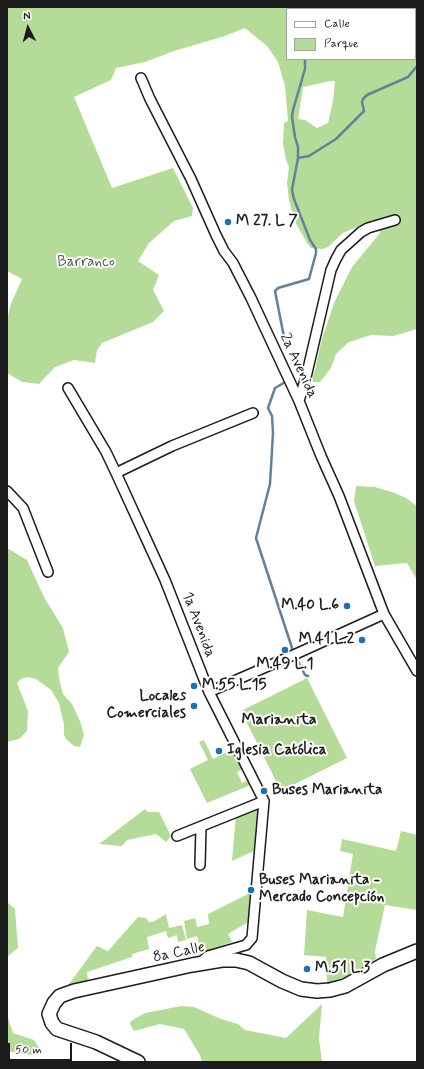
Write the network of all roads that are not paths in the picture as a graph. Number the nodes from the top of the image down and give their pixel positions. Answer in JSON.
{"nodes":[{"id":1,"x":141,"y":78,"type":"dead end"},
{"id":2,"x":395,"y":220,"type":"dead end"},
{"id":3,"x":68,"y":388,"type":"dead end"},
{"id":4,"x":299,"y":401,"type":"junction"},
{"id":5,"x":253,"y":413,"type":"dead end"},
{"id":6,"x":116,"y":473,"type":"junction"},
{"id":7,"x":7,"y":491,"type":"edge"},
{"id":8,"x":48,"y":572,"type":"dead end"},
{"id":9,"x":384,"y":614,"type":"junction"},
{"id":10,"x":417,"y":671,"type":"edge"},
{"id":11,"x":209,"y":692,"type":"junction"},
{"id":12,"x":264,"y":801,"type":"junction"},
{"id":13,"x":201,"y":827,"type":"junction"},
{"id":14,"x":177,"y":836,"type":"dead end"},
{"id":15,"x":200,"y":865,"type":"dead end"},
{"id":16,"x":417,"y":951,"type":"edge"},
{"id":17,"x":199,"y":964,"type":"junction"},
{"id":18,"x":138,"y":1062,"type":"edge"}],
"edges":[{"from":1,"to":4,"type":"street","name":"2a Avenida"},
{"from":2,"to":4,"type":"street"},
{"from":3,"to":6,"type":"street","name":"1a Avenida"},
{"from":4,"to":9,"type":"street","name":"2a Avenida"},
{"from":5,"to":6,"type":"street"},
{"from":6,"to":11,"type":"street","name":"1a Avenida"},
{"from":7,"to":8,"type":"street"},
{"from":9,"to":10,"type":"street","name":"2a Avenida"},
{"from":9,"to":11,"type":"street"},
{"from":11,"to":12,"type":"street","name":"1a Avenida"},
{"from":12,"to":13,"type":"street"},
{"from":12,"to":17,"type":"street"},
{"from":13,"to":14,"type":"street"},
{"from":13,"to":15,"type":"street"},
{"from":16,"to":17,"type":"main road","name":"8a Calle"},
{"from":17,"to":18,"type":"main road","name":"8a Calle"}]}
